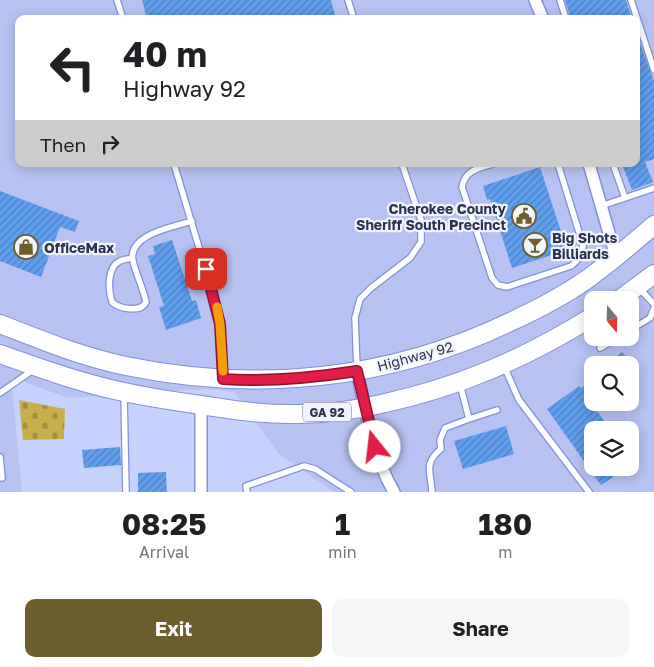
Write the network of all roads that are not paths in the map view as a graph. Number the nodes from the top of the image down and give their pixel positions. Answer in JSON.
{"nodes":[{"id":1,"x":117,"y":0,"type":"edge"},
{"id":2,"x":348,"y":0,"type":"edge"},
{"id":3,"x":535,"y":0,"type":"edge"},
{"id":4,"x":560,"y":0,"type":"edge"},
{"id":5,"x":631,"y":0,"type":"edge"},
{"id":6,"x":121,"y":15,"type":"edge"},
{"id":7,"x":353,"y":15,"type":"edge"},
{"id":8,"x":541,"y":15,"type":"edge"},
{"id":9,"x":565,"y":15,"type":"edge"},
{"id":10,"x":636,"y":15,"type":"edge"},
{"id":11,"x":640,"y":27,"type":"edge"},
{"id":12,"x":654,"y":70,"type":"edge"},
{"id":13,"x":175,"y":167,"type":"edge"},
{"id":14,"x":403,"y":167,"type":"edge"},
{"id":15,"x":484,"y":167,"type":"edge"},
{"id":16,"x":559,"y":167,"type":"edge"},
{"id":17,"x":590,"y":167,"type":"edge"},
{"id":18,"x":614,"y":167,"type":"edge"},
{"id":19,"x":654,"y":188,"type":"edge"},
{"id":20,"x":625,"y":198,"type":"junction"},
{"id":21,"x":601,"y":206,"type":"junction"},
{"id":22,"x":192,"y":221,"type":"junction"},
{"id":23,"x":654,"y":225,"type":"edge"},
{"id":24,"x":616,"y":257,"type":"junction"},
{"id":25,"x":132,"y":258,"type":"junction"},
{"id":26,"x":654,"y":274,"type":"edge"},
{"id":27,"x":638,"y":286,"type":"junction"},
{"id":28,"x":631,"y":291,"type":"edge"},
{"id":29,"x":654,"y":306,"type":"edge"},
{"id":30,"x":584,"y":322,"type":"edge"},
{"id":31,"x":0,"y":324,"type":"edge"},
{"id":32,"x":639,"y":325,"type":"edge"},
{"id":33,"x":604,"y":346,"type":"edge"},
{"id":34,"x":600,"y":348,"type":"dead end"},
{"id":35,"x":0,"y":354,"type":"edge"},
{"id":36,"x":504,"y":365,"type":"junction"},
{"id":37,"x":38,"y":367,"type":"junction"},
{"id":38,"x":357,"y":371,"type":"junction"},
{"id":39,"x":223,"y":379,"type":"junction"},
{"id":40,"x":460,"y":382,"type":"junction"},
{"id":41,"x":124,"y":392,"type":"junction"},
{"id":42,"x":0,"y":393,"type":"edge"},
{"id":43,"x":201,"y":405,"type":"junction"},
{"id":44,"x":364,"y":407,"type":"junction"},
{"id":45,"x":496,"y":410,"type":"dead end"},
{"id":46,"x":469,"y":419,"type":"junction"},
{"id":47,"x":0,"y":457,"type":"edge"},
{"id":48,"x":2,"y":478,"type":"dead end"},
{"id":49,"x":126,"y":492,"type":"edge"},
{"id":50,"x":201,"y":492,"type":"edge"},
{"id":51,"x":247,"y":492,"type":"edge"},
{"id":52,"x":351,"y":492,"type":"edge"},
{"id":53,"x":394,"y":492,"type":"edge"},
{"id":54,"x":432,"y":492,"type":"edge"},
{"id":55,"x":589,"y":492,"type":"edge"}],
"edges":[{"from":1,"to":6,"type":"lane"},
{"from":2,"to":7,"type":"lane"},
{"from":3,"to":8,"type":"street"},
{"from":4,"to":9,"type":"lane"},
{"from":5,"to":10,"type":"lane"},
{"from":11,"to":12,"type":"lane"},
{"from":13,"to":22,"type":"lane"},
{"from":14,"to":38,"type":"lane"},
{"from":15,"to":16,"type":"lane"},
{"from":17,"to":21,"type":"street"},
{"from":18,"to":20,"type":"lane"},
{"from":19,"to":20,"type":"lane"},
{"from":20,"to":21,"type":"lane"},
{"from":21,"to":24,"type":"street"},
{"from":22,"to":25,"type":"lane"},
{"from":22,"to":39,"type":"lane"},
{"from":23,"to":24,"type":"main road","name":"Highway 92"},
{"from":24,"to":38,"type":"main road","name":"Highway 92"},
{"from":25,"to":25,"type":"lane"},
{"from":26,"to":27,"type":"main road"},
{"from":27,"to":28,"type":"main road"},
{"from":27,"to":29,"type":"lane"},
{"from":29,"to":32,"type":"lane"},
{"from":30,"to":36,"type":"main road","number":"GA 92"},
{"from":31,"to":39,"type":"main road","name":"Highway 92"},
{"from":33,"to":34,"type":"lane"},
{"from":35,"to":37,"type":"main road","number":"GA 92"},
{"from":36,"to":40,"type":"main road","number":"GA 92"},
{"from":36,"to":55,"type":"lane"},
{"from":37,"to":41,"type":"main road","number":"GA 92"},
{"from":37,"to":42,"type":"lane"},
{"from":38,"to":39,"type":"main road","name":"Highway 92"},
{"from":38,"to":44,"type":"street"},
{"from":40,"to":44,"type":"main road","number":"GA 92"},
{"from":40,"to":46,"type":"lane"},
{"from":41,"to":43,"type":"main road","number":"GA 92"},
{"from":41,"to":49,"type":"lane"},
{"from":43,"to":44,"type":"main road","number":"GA 92"},
{"from":43,"to":50,"type":"street"},
{"from":44,"to":53,"type":"street"},
{"from":45,"to":46,"type":"lane"},
{"from":46,"to":54,"type":"lane"},
{"from":47,"to":48,"type":"lane"},
{"from":51,"to":52,"type":"lane"}]}
